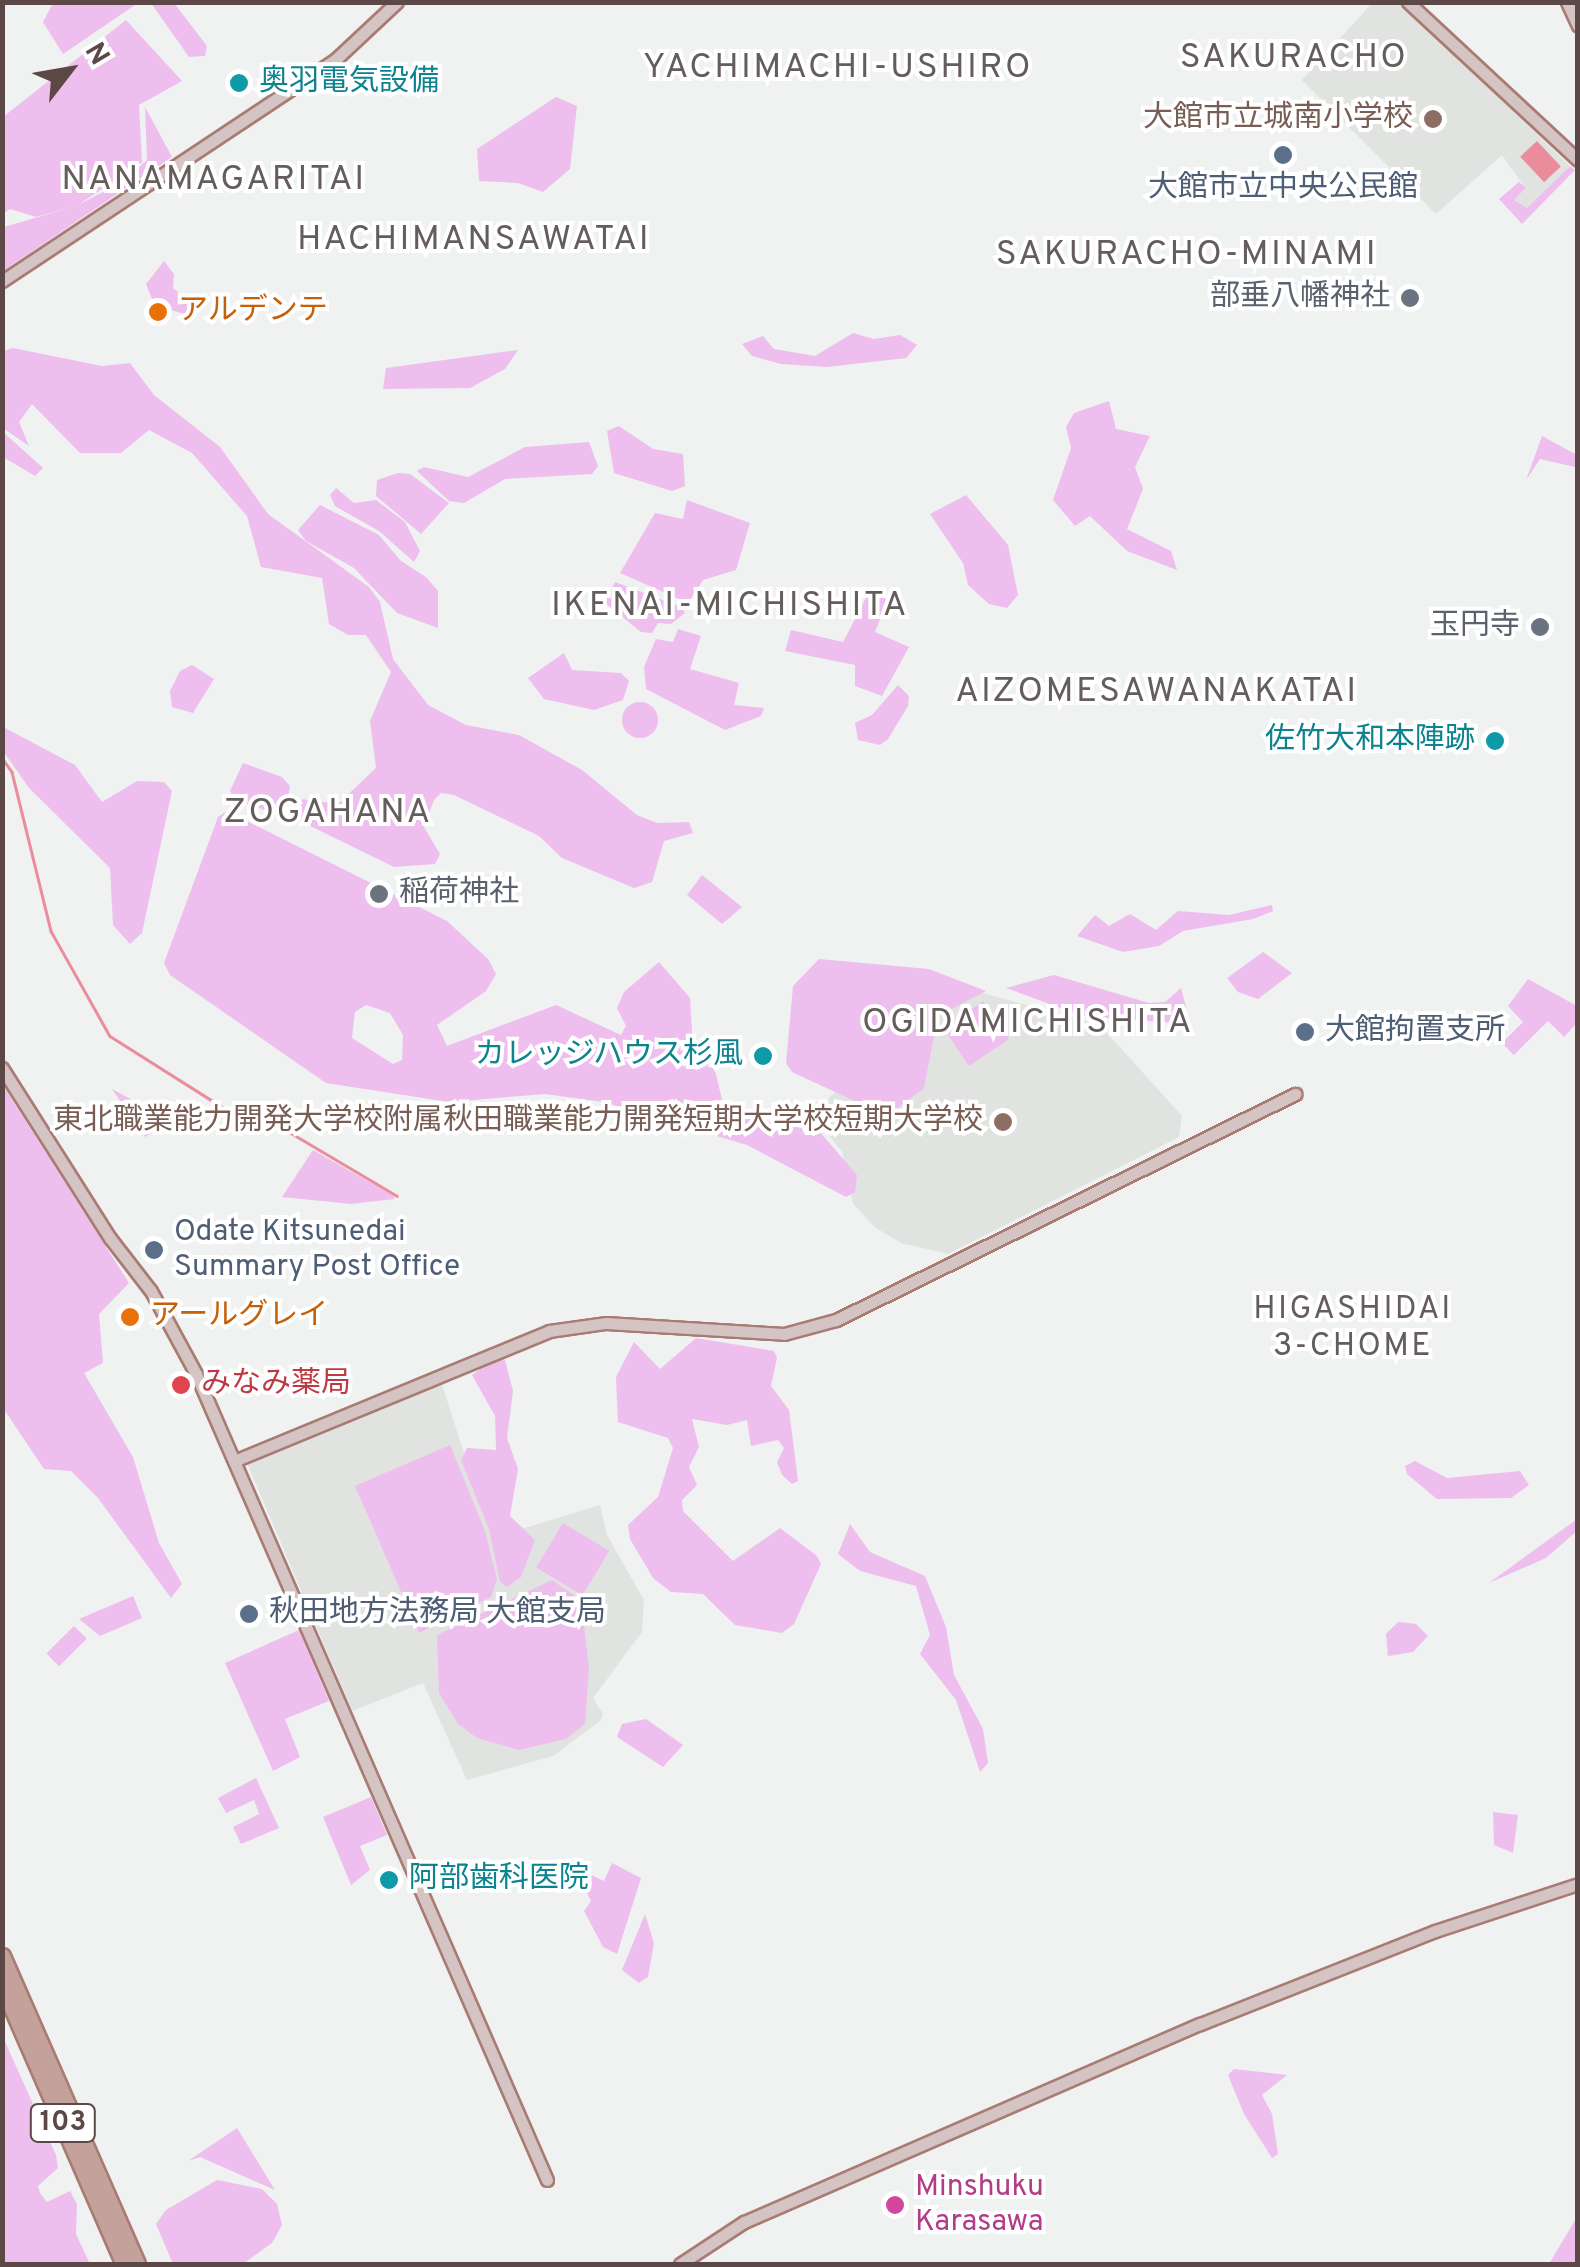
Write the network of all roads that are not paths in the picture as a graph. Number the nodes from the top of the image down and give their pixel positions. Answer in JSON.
{"nodes":[{"id":1,"x":397,"y":2,"type":"edge"},
{"id":2,"x":1408,"y":2,"type":"edge"},
{"id":3,"x":1566,"y":2,"type":"edge"},
{"id":4,"x":1578,"y":26,"type":"edge"},
{"id":5,"x":1578,"y":160,"type":"edge"},
{"id":6,"x":2,"y":280,"type":"edge"},
{"id":7,"x":2,"y":1068,"type":"edge"},
{"id":8,"x":1295,"y":1094,"type":"dead end"},
{"id":9,"x":234,"y":1462,"type":"junction"},
{"id":10,"x":1578,"y":1884,"type":"edge"},
{"id":11,"x":2,"y":1952,"type":"edge"},
{"id":12,"x":2,"y":1987,"type":"edge"},
{"id":13,"x":18,"y":2006,"type":"junction"},
{"id":14,"x":547,"y":2180,"type":"dead end"},
{"id":15,"x":119,"y":2234,"type":"junction"},
{"id":16,"x":123,"y":2264,"type":"edge"},
{"id":17,"x":139,"y":2264,"type":"edge"},
{"id":18,"x":680,"y":2264,"type":"edge"}],
"edges":[{"from":1,"to":6,"type":"street"},
{"from":2,"to":5,"type":"street"},
{"from":3,"to":4,"type":"street"},
{"from":7,"to":9,"type":"street"},
{"from":8,"to":9,"type":"street"},
{"from":9,"to":14,"type":"street"},
{"from":10,"to":18,"type":"street"},
{"from":11,"to":13,"type":"highway"},
{"from":12,"to":13,"type":"highway"},
{"from":13,"to":15,"type":"highway","number":"103"},
{"from":15,"to":16,"type":"highway","number":"103"},
{"from":15,"to":17,"type":"highway"}]}
